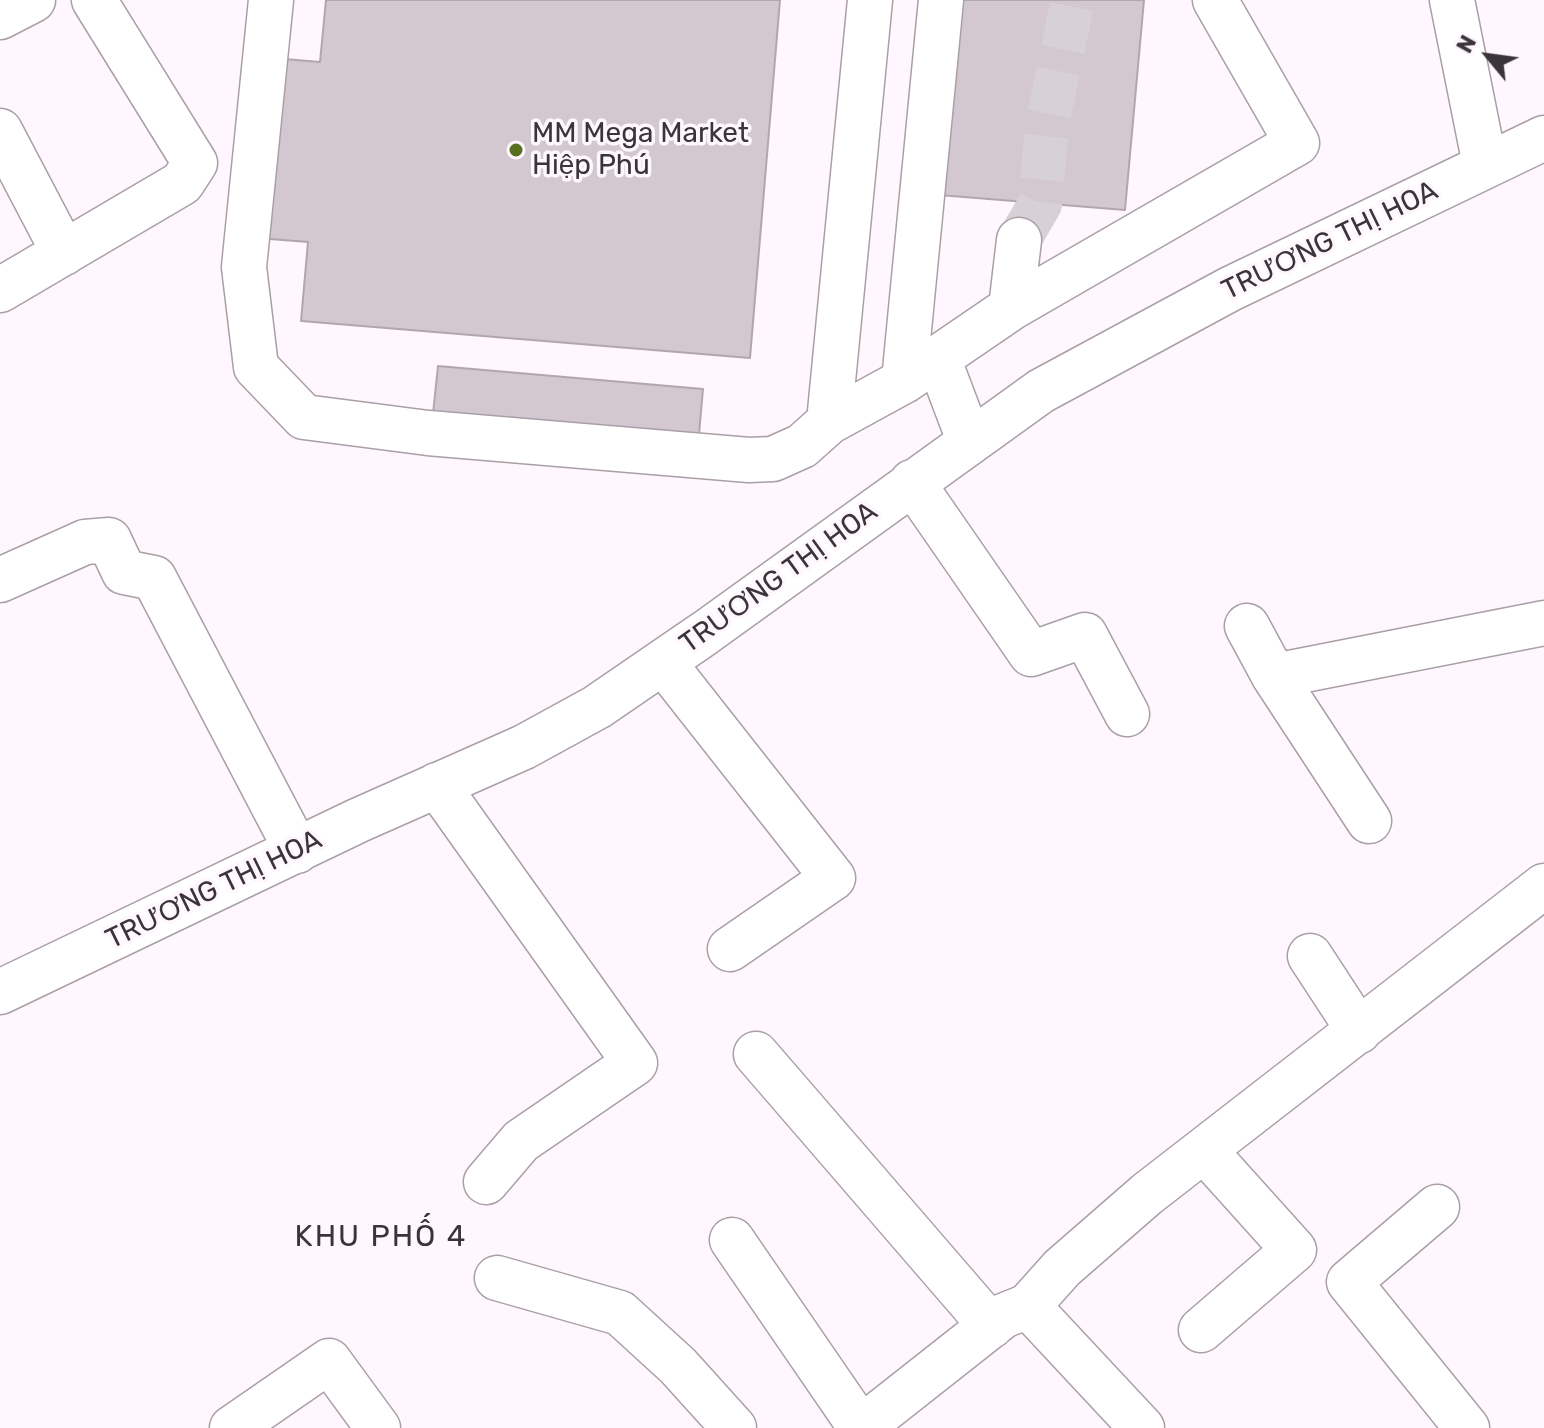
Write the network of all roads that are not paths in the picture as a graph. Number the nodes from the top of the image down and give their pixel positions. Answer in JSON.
{"nodes":[{"id":1,"x":33,"y":0,"type":"edge"},
{"id":2,"x":94,"y":0,"type":"edge"},
{"id":3,"x":271,"y":0,"type":"edge"},
{"id":4,"x":870,"y":0,"type":"edge"},
{"id":5,"x":941,"y":0,"type":"edge"},
{"id":6,"x":1215,"y":0,"type":"edge"},
{"id":7,"x":1452,"y":0,"type":"edge"},
{"id":8,"x":0,"y":17,"type":"edge"},
{"id":9,"x":0,"y":131,"type":"edge"},
{"id":10,"x":1544,"y":138,"type":"edge"},
{"id":11,"x":1485,"y":165,"type":"junction"},
{"id":12,"x":1019,"y":240,"type":"tunnel mouth"},
{"id":13,"x":64,"y":253,"type":"junction"},
{"id":14,"x":0,"y":290,"type":"edge"},
{"id":15,"x":1011,"y":308,"type":"junction"},
{"id":16,"x":921,"y":370,"type":"junction"},
{"id":17,"x":829,"y":422,"type":"junction"},
{"id":18,"x":969,"y":440,"type":"junction"},
{"id":19,"x":912,"y":482,"type":"junction"},
{"id":20,"x":0,"y":580,"type":"edge"},
{"id":21,"x":1544,"y":623,"type":"edge"},
{"id":22,"x":1247,"y":626,"type":"dead end"},
{"id":23,"x":663,"y":662,"type":"junction"},
{"id":24,"x":1274,"y":676,"type":"junction"},
{"id":25,"x":1127,"y":714,"type":"dead end"},
{"id":26,"x":437,"y":785,"type":"junction"},
{"id":27,"x":1369,"y":821,"type":"dead end"},
{"id":28,"x":297,"y":851,"type":"junction"},
{"id":29,"x":1544,"y":886,"type":"edge"},
{"id":30,"x":730,"y":949,"type":"dead end"},
{"id":31,"x":1310,"y":956,"type":"dead end"},
{"id":32,"x":0,"y":992,"type":"edge"},
{"id":33,"x":1359,"y":1031,"type":"junction"},
{"id":34,"x":756,"y":1054,"type":"dead end"},
{"id":35,"x":1204,"y":1150,"type":"junction"},
{"id":36,"x":486,"y":1182,"type":"dead end"},
{"id":37,"x":1437,"y":1207,"type":"dead end"},
{"id":38,"x":732,"y":1240,"type":"dead end"},
{"id":39,"x":497,"y":1278,"type":"dead end"},
{"id":40,"x":1010,"y":1316,"type":"junction"},
{"id":41,"x":1201,"y":1330,"type":"dead end"},
{"id":42,"x":232,"y":1428,"type":"edge"},
{"id":43,"x":378,"y":1428,"type":"edge"},
{"id":44,"x":734,"y":1428,"type":"edge"},
{"id":45,"x":861,"y":1428,"type":"edge"},
{"id":46,"x":1142,"y":1428,"type":"edge"},
{"id":47,"x":1467,"y":1428,"type":"edge"}],
"edges":[{"from":1,"to":8,"type":"street"},
{"from":2,"to":13,"type":"street"},
{"from":3,"to":17,"type":"street"},
{"from":4,"to":17,"type":"street"},
{"from":5,"to":16,"type":"street"},
{"from":6,"to":15,"type":"street"},
{"from":7,"to":11,"type":"street"},
{"from":9,"to":13,"type":"street"},
{"from":10,"to":11,"type":"street","name":"TRƯƠNG THỊ HOA"},
{"from":11,"to":18,"type":"street","name":"TRƯƠNG THỊ HOA"},
{"from":12,"to":15,"type":"street"},
{"from":13,"to":14,"type":"street"},
{"from":15,"to":16,"type":"street"},
{"from":16,"to":17,"type":"street"},
{"from":16,"to":18,"type":"street"},
{"from":18,"to":19,"type":"street","name":"TRƯƠNG THỊ HOA"},
{"from":19,"to":23,"type":"street","name":"TRƯƠNG THỊ HOA"},
{"from":19,"to":25,"type":"street"},
{"from":20,"to":28,"type":"street"},
{"from":21,"to":24,"type":"street"},
{"from":22,"to":24,"type":"street"},
{"from":23,"to":26,"type":"street","name":"TRƯƠNG THỊ HOA"},
{"from":23,"to":30,"type":"street"},
{"from":24,"to":27,"type":"street"},
{"from":26,"to":28,"type":"street","name":"TRƯƠNG THỊ HOA"},
{"from":26,"to":36,"type":"street"},
{"from":28,"to":32,"type":"street","name":"TRƯƠNG THỊ HOA"},
{"from":29,"to":33,"type":"street"},
{"from":31,"to":33,"type":"street"},
{"from":33,"to":35,"type":"street"},
{"from":34,"to":40,"type":"street"},
{"from":35,"to":40,"type":"street"},
{"from":35,"to":41,"type":"street"},
{"from":37,"to":47,"type":"street"},
{"from":38,"to":45,"type":"street"},
{"from":39,"to":44,"type":"street"},
{"from":40,"to":45,"type":"street"},
{"from":40,"to":46,"type":"street"},
{"from":42,"to":43,"type":"street"}]}
